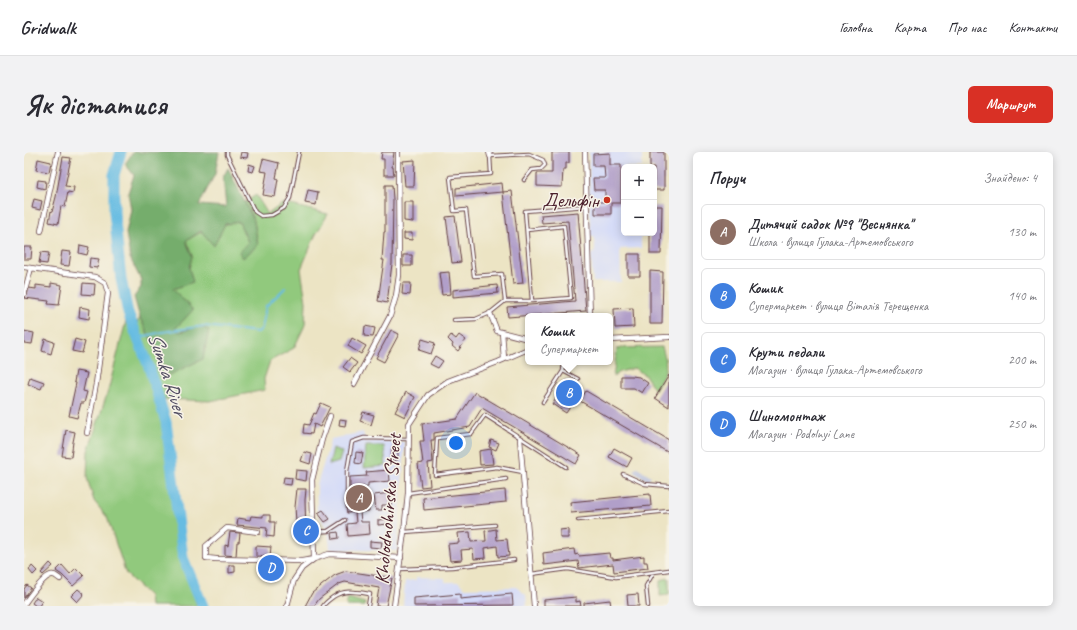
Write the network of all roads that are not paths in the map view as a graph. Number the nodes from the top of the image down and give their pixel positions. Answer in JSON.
{"nodes":[{"id":1,"x":58,"y":152,"type":"edge"},
{"id":2,"x":227,"y":152,"type":"edge"},
{"id":3,"x":299,"y":152,"type":"edge"},
{"id":4,"x":398,"y":152,"type":"edge"},
{"id":5,"x":585,"y":152,"type":"edge"},
{"id":6,"x":489,"y":154,"type":"edge"},
{"id":7,"x":524,"y":180,"type":"dead end"},
{"id":8,"x":586,"y":206,"type":"junction"},
{"id":9,"x":526,"y":230,"type":"junction"},
{"id":10,"x":41,"y":231,"type":"dead end"},
{"id":11,"x":24,"y":267,"type":"edge"},
{"id":12,"x":31,"y":268,"type":"junction"},
{"id":13,"x":24,"y":294,"type":"edge"},
{"id":14,"x":506,"y":301,"type":"junction"},
{"id":15,"x":532,"y":301,"type":"junction"},
{"id":16,"x":490,"y":312,"type":"junction"},
{"id":17,"x":590,"y":313,"type":"edge"},
{"id":18,"x":454,"y":320,"type":"dead end"},
{"id":19,"x":502,"y":332,"type":"junction"},
{"id":20,"x":669,"y":336,"type":"edge"},
{"id":21,"x":525,"y":338,"type":"edge"},
{"id":22,"x":613,"y":340,"type":"edge"},
{"id":23,"x":525,"y":350,"type":"edge"},
{"id":24,"x":504,"y":359,"type":"junction"},
{"id":25,"x":564,"y":365,"type":"edge"},
{"id":26,"x":563,"y":371,"type":"junction"},
{"id":27,"x":578,"y":379,"type":"dead end"},
{"id":28,"x":354,"y":384,"type":"dead end"},
{"id":29,"x":543,"y":402,"type":"dead end"},
{"id":30,"x":330,"y":416,"type":"dead end"},
{"id":31,"x":87,"y":433,"type":"dead end"},
{"id":32,"x":409,"y":439,"type":"junction"},
{"id":33,"x":520,"y":439,"type":"junction"},
{"id":34,"x":566,"y":467,"type":"dead end"},
{"id":35,"x":523,"y":472,"type":"junction"},
{"id":36,"x":623,"y":474,"type":"dead end"},
{"id":37,"x":506,"y":479,"type":"dead end"},
{"id":38,"x":669,"y":486,"type":"edge"},
{"id":39,"x":408,"y":493,"type":"junction"},
{"id":40,"x":347,"y":495,"type":"dead end"},
{"id":41,"x":669,"y":511,"type":"edge"},
{"id":42,"x":345,"y":520,"type":"dead end"},
{"id":43,"x":578,"y":520,"type":"dead end"},
{"id":44,"x":495,"y":525,"type":"dead end"},
{"id":45,"x":258,"y":532,"type":"dead end"},
{"id":46,"x":313,"y":532,"type":"junction"},
{"id":47,"x":404,"y":532,"type":"junction"},
{"id":48,"x":401,"y":558,"type":"junction"},
{"id":49,"x":314,"y":559,"type":"junction"},
{"id":50,"x":514,"y":560,"type":"dead end"},
{"id":51,"x":400,"y":569,"type":"junction"},
{"id":52,"x":669,"y":570,"type":"edge"},
{"id":53,"x":654,"y":572,"type":"junction"},
{"id":54,"x":531,"y":574,"type":"junction"},
{"id":55,"x":60,"y":579,"type":"dead end"},
{"id":56,"x":24,"y":605,"type":"edge"},
{"id":57,"x":286,"y":606,"type":"edge"},
{"id":58,"x":323,"y":606,"type":"edge"},
{"id":59,"x":368,"y":606,"type":"edge"},
{"id":60,"x":394,"y":606,"type":"edge"},
{"id":61,"x":534,"y":606,"type":"edge"},
{"id":62,"x":648,"y":606,"type":"edge"}],
"edges":[{"from":1,"to":10,"type":"street"},
{"from":2,"to":3,"type":"lane"},
{"from":4,"to":28,"type":"street"},
{"from":5,"to":8,"type":"street"},
{"from":6,"to":7,"type":"lane"},
{"from":6,"to":14,"type":"lane"},
{"from":8,"to":9,"type":"lane"},
{"from":8,"to":17,"type":"street"},
{"from":9,"to":15,"type":"lane"},
{"from":9,"to":15,"type":"lane"},
{"from":11,"to":12,"type":"street"},
{"from":12,"to":13,"type":"street"},
{"from":12,"to":31,"type":"street"},
{"from":14,"to":15,"type":"lane"},
{"from":14,"to":16,"type":"lane"},
{"from":16,"to":18,"type":"lane"},
{"from":16,"to":19,"type":"street"},
{"from":19,"to":21,"type":"street"},
{"from":19,"to":24,"type":"street"},
{"from":20,"to":22,"type":"street"},
{"from":23,"to":24,"type":"street","name":"Kholodnohirska Street"},
{"from":24,"to":32,"type":"street","name":"Kholodnohirska Street"},
{"from":25,"to":26,"type":"lane"},
{"from":26,"to":27,"type":"lane"},
{"from":26,"to":29,"type":"lane"},
{"from":30,"to":46,"type":"street"},
{"from":32,"to":39,"type":"street","name":"Kholodnohirska Street"},
{"from":32,"to":40,"type":"lane"},
{"from":33,"to":34,"type":"lane"},
{"from":33,"to":35,"type":"street"},
{"from":33,"to":35,"type":"lane"},
{"from":35,"to":54,"type":"street"},
{"from":36,"to":38,"type":"lane"},
{"from":37,"to":39,"type":"lane"},
{"from":39,"to":47,"type":"street","name":"Kholodnohirska Street"},
{"from":41,"to":43,"type":"lane"},
{"from":42,"to":46,"type":"lane"},
{"from":44,"to":47,"type":"lane"},
{"from":45,"to":49,"type":"street"},
{"from":46,"to":49,"type":"street"},
{"from":47,"to":48,"type":"street","name":"Kholodnohirska Street"},
{"from":48,"to":49,"type":"street"},
{"from":48,"to":51,"type":"street","name":"Kholodnohirska Street"},
{"from":49,"to":57,"type":"street"},
{"from":50,"to":51,"type":"lane"},
{"from":51,"to":60,"type":"street","name":"Kholodnohirska Street"},
{"from":52,"to":53,"type":"lane"},
{"from":53,"to":54,"type":"lane"},
{"from":53,"to":62,"type":"lane"},
{"from":54,"to":61,"type":"street"},
{"from":55,"to":56,"type":"street"},
{"from":58,"to":59,"type":"lane"}]}
